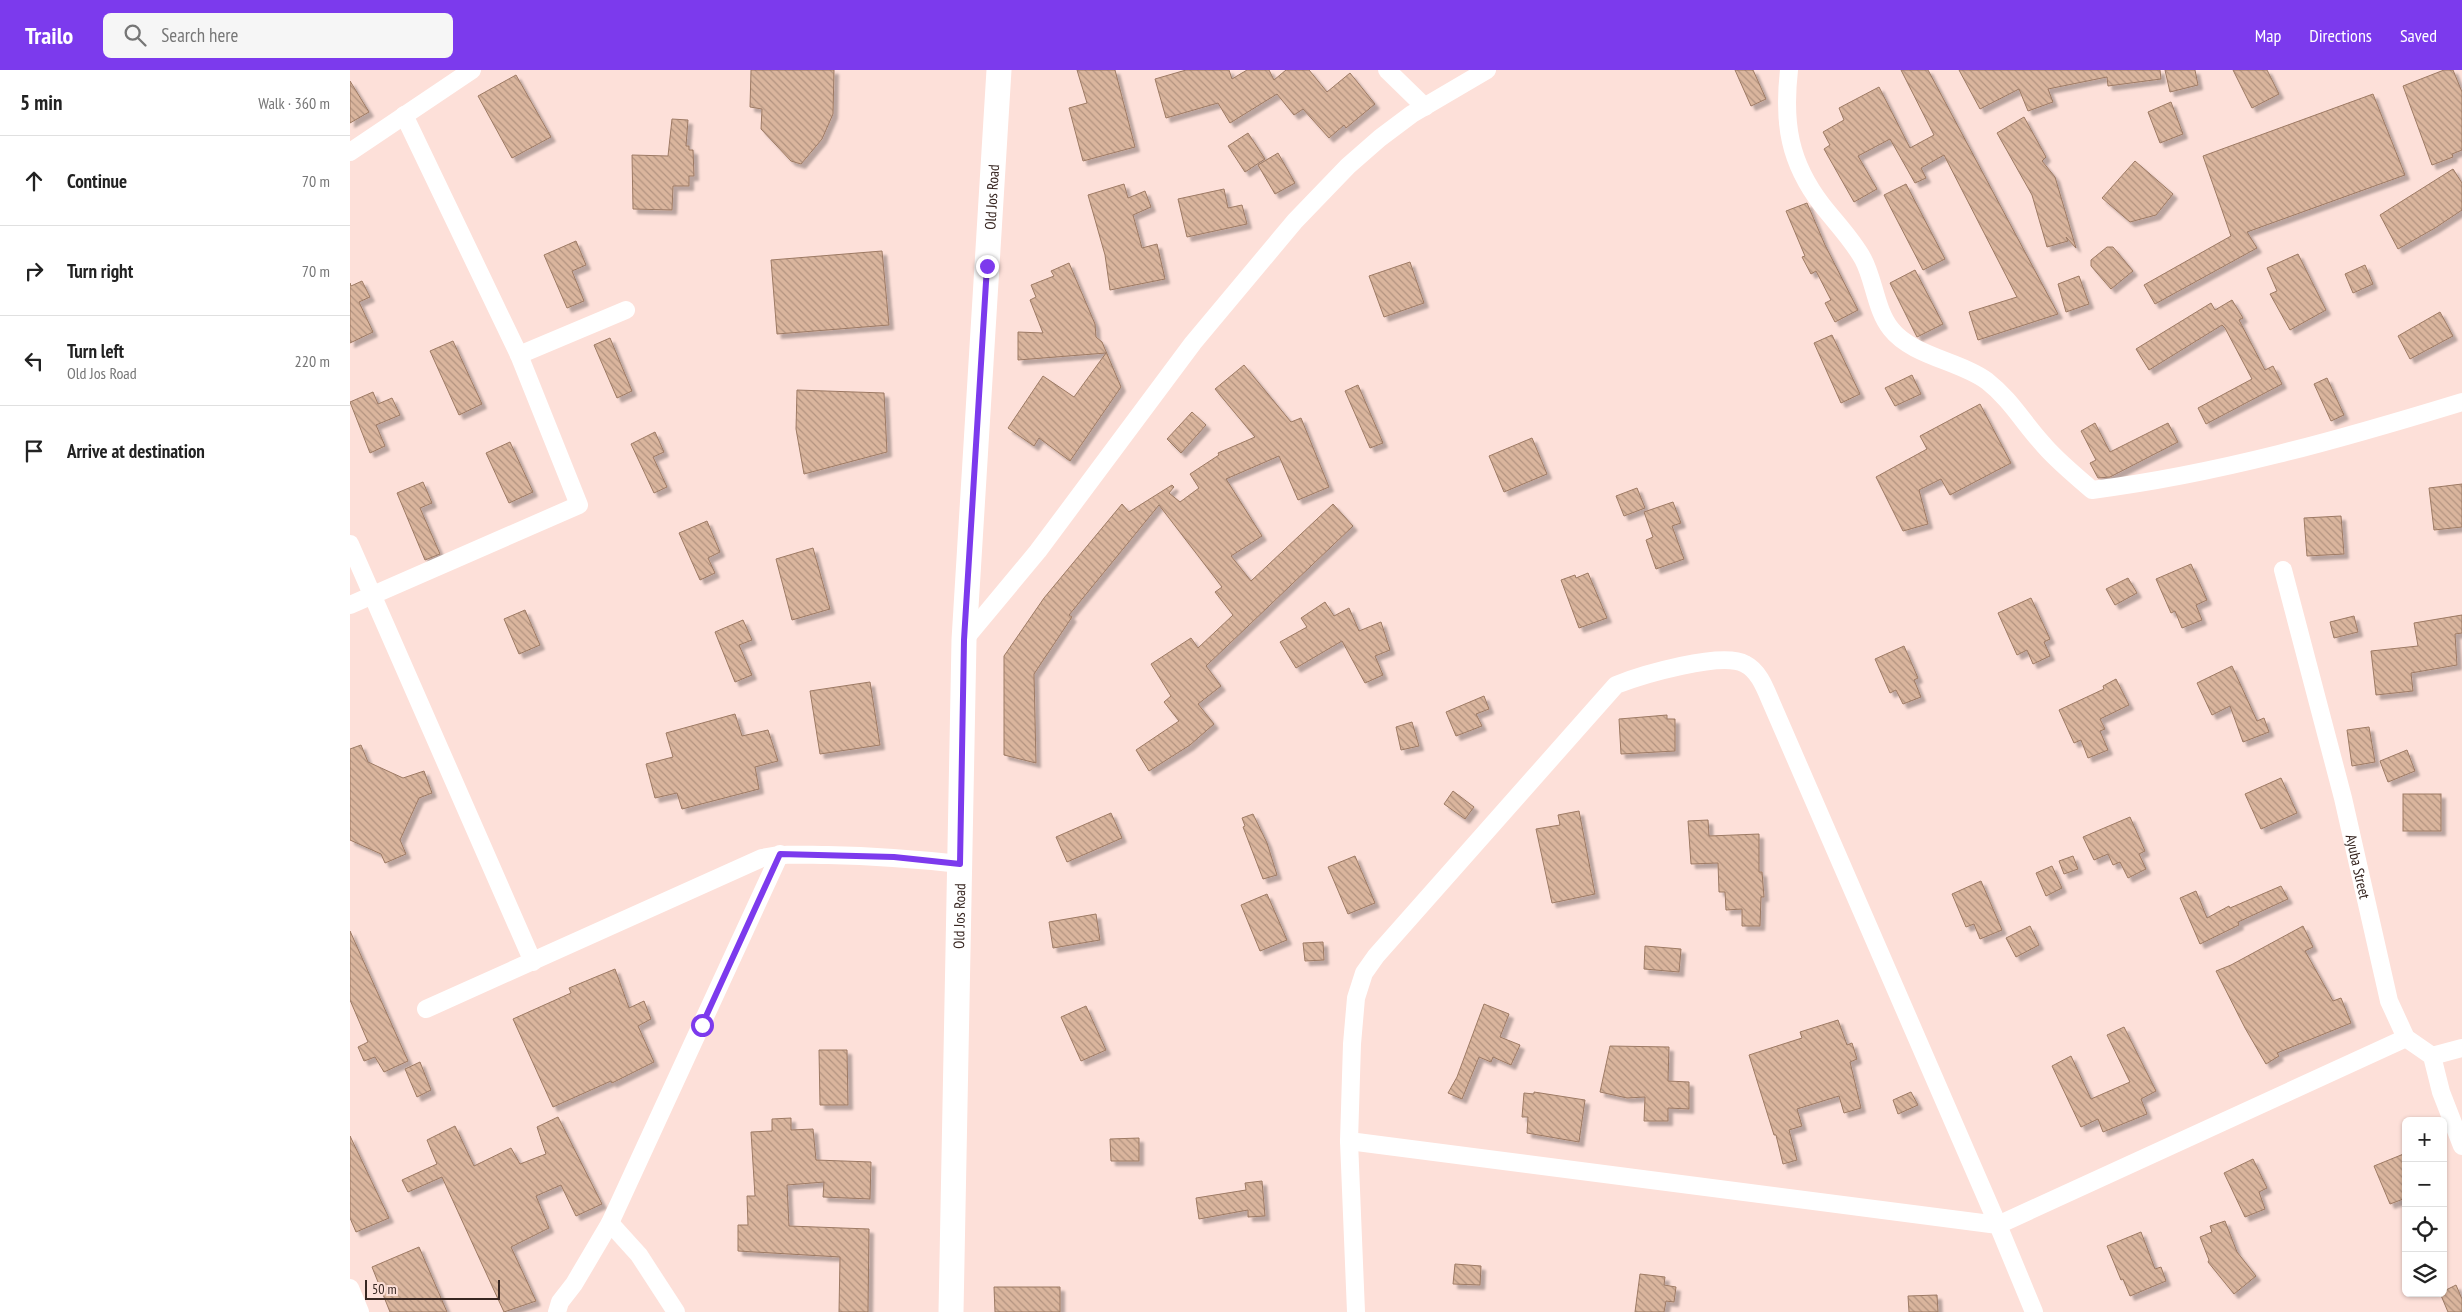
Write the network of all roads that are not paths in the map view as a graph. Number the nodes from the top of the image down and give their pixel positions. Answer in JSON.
{"nodes":[{"id":1,"x":472,"y":70,"type":"edge"},
{"id":2,"x":999,"y":70,"type":"edge"},
{"id":3,"x":1388,"y":70,"type":"edge"},
{"id":4,"x":1487,"y":70,"type":"edge"},
{"id":5,"x":1789,"y":70,"type":"edge"},
{"id":6,"x":1425,"y":107,"type":"junction"},
{"id":7,"x":404,"y":115,"type":"junction"},
{"id":8,"x":351,"y":149,"type":"edge"},
{"id":9,"x":626,"y":310,"type":"dead end"},
{"id":10,"x":519,"y":354,"type":"junction"},
{"id":11,"x":2462,"y":402,"type":"edge"},
{"id":12,"x":350,"y":544,"type":"edge"},
{"id":13,"x":2283,"y":570,"type":"dead end"},
{"id":14,"x":372,"y":595,"type":"junction"},
{"id":15,"x":350,"y":605,"type":"edge"},
{"id":16,"x":964,"y":640,"type":"junction"},
{"id":17,"x":780,"y":854,"type":"junction"},
{"id":18,"x":960,"y":864,"type":"junction"},
{"id":19,"x":533,"y":962,"type":"junction"},
{"id":20,"x":426,"y":1009,"type":"dead end"},
{"id":21,"x":2406,"y":1038,"type":"junction"},
{"id":22,"x":2462,"y":1048,"type":"edge"},
{"id":23,"x":2432,"y":1056,"type":"junction"},
{"id":24,"x":1349,"y":1141,"type":"junction"},
{"id":25,"x":2462,"y":1146,"type":"edge"},
{"id":26,"x":610,"y":1224,"type":"junction"},
{"id":27,"x":1998,"y":1225,"type":"junction"},
{"id":28,"x":350,"y":1288,"type":"edge"},
{"id":29,"x":360,"y":1312,"type":"edge"},
{"id":30,"x":557,"y":1312,"type":"edge"},
{"id":31,"x":676,"y":1312,"type":"edge"},
{"id":32,"x":950,"y":1312,"type":"edge"},
{"id":33,"x":1356,"y":1312,"type":"edge"},
{"id":34,"x":2034,"y":1312,"type":"edge"}],
"edges":[{"from":1,"to":7,"type":"street"},
{"from":2,"to":16,"type":"main road","name":"Old Jos Road"},
{"from":3,"to":6,"type":"street"},
{"from":4,"to":6,"type":"street"},
{"from":5,"to":11,"type":"street"},
{"from":6,"to":16,"type":"street"},
{"from":7,"to":8,"type":"street"},
{"from":7,"to":10,"type":"street"},
{"from":9,"to":10,"type":"street"},
{"from":10,"to":14,"type":"street"},
{"from":12,"to":14,"type":"street"},
{"from":13,"to":21,"type":"street","name":"Ayuba Street"},
{"from":14,"to":15,"type":"street"},
{"from":14,"to":19,"type":"street"},
{"from":16,"to":18,"type":"main road","name":"Old Jos Road"},
{"from":17,"to":18,"type":"street"},
{"from":17,"to":19,"type":"street"},
{"from":17,"to":26,"type":"street"},
{"from":18,"to":32,"type":"main road","name":"Old Jos Road"},
{"from":19,"to":20,"type":"street"},
{"from":21,"to":23,"type":"street"},
{"from":21,"to":27,"type":"street"},
{"from":22,"to":23,"type":"street"},
{"from":23,"to":25,"type":"street"},
{"from":24,"to":27,"type":"street"},
{"from":24,"to":27,"type":"street"},
{"from":24,"to":33,"type":"street"},
{"from":26,"to":30,"type":"street"},
{"from":26,"to":31,"type":"street"},
{"from":27,"to":34,"type":"street"},
{"from":28,"to":29,"type":"street"}]}
